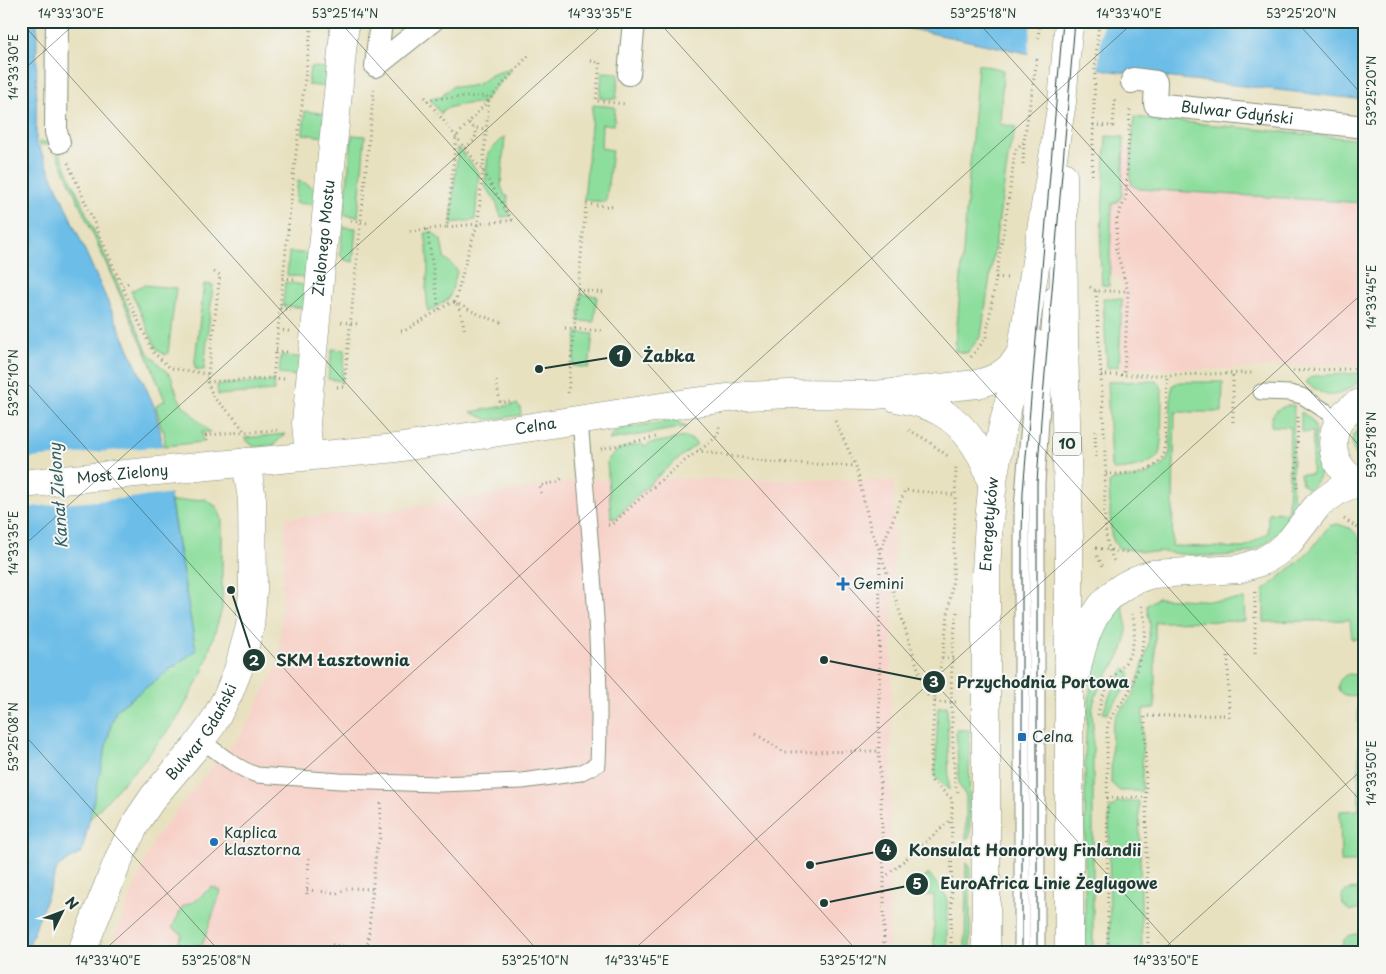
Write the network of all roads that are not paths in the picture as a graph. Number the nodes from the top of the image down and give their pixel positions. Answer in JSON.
{"nodes":[{"id":1,"x":57,"y":21,"type":"edge"},
{"id":2,"x":346,"y":21,"type":"edge"},
{"id":3,"x":381,"y":21,"type":"edge"},
{"id":4,"x":432,"y":21,"type":"edge"},
{"id":5,"x":634,"y":21,"type":"edge"},
{"id":6,"x":1069,"y":21,"type":"edge"},
{"id":7,"x":629,"y":74,"type":"dead end"},
{"id":8,"x":1139,"y":94,"type":"road end"},
{"id":9,"x":1365,"y":127,"type":"edge"},
{"id":10,"x":59,"y":142,"type":"road end"},
{"id":11,"x":1056,"y":174,"type":"junction"},
{"id":12,"x":1020,"y":354,"type":"junction"},
{"id":13,"x":1261,"y":392,"type":"dead end"},
{"id":14,"x":875,"y":395,"type":"junction"},
{"id":15,"x":1365,"y":401,"type":"edge"},
{"id":16,"x":580,"y":420,"type":"junction"},
{"id":17,"x":1340,"y":420,"type":"junction"},
{"id":18,"x":309,"y":456,"type":"junction"},
{"id":19,"x":246,"y":462,"type":"junction"},
{"id":20,"x":195,"y":467,"type":"joint"},
{"id":21,"x":1361,"y":483,"type":"edge"},
{"id":22,"x":21,"y":484,"type":"edge"},
{"id":23,"x":993,"y":487,"type":"junction"},
{"id":24,"x":1069,"y":721,"type":"junction"},
{"id":25,"x":201,"y":740,"type":"junction"},
{"id":26,"x":81,"y":953,"type":"edge"},
{"id":27,"x":986,"y":953,"type":"edge"},
{"id":28,"x":1022,"y":953,"type":"edge"},
{"id":29,"x":1037,"y":953,"type":"edge"},
{"id":30,"x":1069,"y":953,"type":"edge"}],
"edges":[{"from":1,"to":10,"type":"street"},
{"from":2,"to":18,"type":"street","name":"Zielonego Mostu"},
{"from":3,"to":4,"type":"street"},
{"from":5,"to":7,"type":"street"},
{"from":6,"to":11,"type":"street","name":"Energetyków","number":"10"},
{"from":8,"to":9,"type":"street","name":"Bulwar Gdyński"},
{"from":11,"to":12,"type":"street","name":"Energetyków","number":"10"},
{"from":11,"to":24,"type":"street","name":"Energetyków","number":"10"},
{"from":11,"to":28,"type":"lane"},
{"from":11,"to":29,"type":"lane"},
{"from":12,"to":14,"type":"street","name":"Celna"},
{"from":12,"to":23,"type":"street","name":"Energetyków","number":"10"},
{"from":13,"to":17,"type":"lane"},
{"from":14,"to":16,"type":"street","name":"Celna"},
{"from":14,"to":23,"type":"street","name":"Celna"},
{"from":15,"to":17,"type":"street"},
{"from":16,"to":18,"type":"street","name":"Celna"},
{"from":16,"to":25,"type":"lane"},
{"from":17,"to":21,"type":"street"},
{"from":18,"to":19,"type":"street","name":"Celna"},
{"from":19,"to":20,"type":"street","name":"Celna"},
{"from":19,"to":25,"type":"street","name":"Bulwar Gdański"},
{"from":20,"to":22,"type":"street","name":"Most Zielony"},
{"from":21,"to":24,"type":"street"},
{"from":23,"to":27,"type":"street","name":"Energetyków","number":"10"},
{"from":24,"to":30,"type":"street","name":"Energetyków","number":"10"},
{"from":25,"to":26,"type":"street","name":"Bulwar Gdański"}]}
